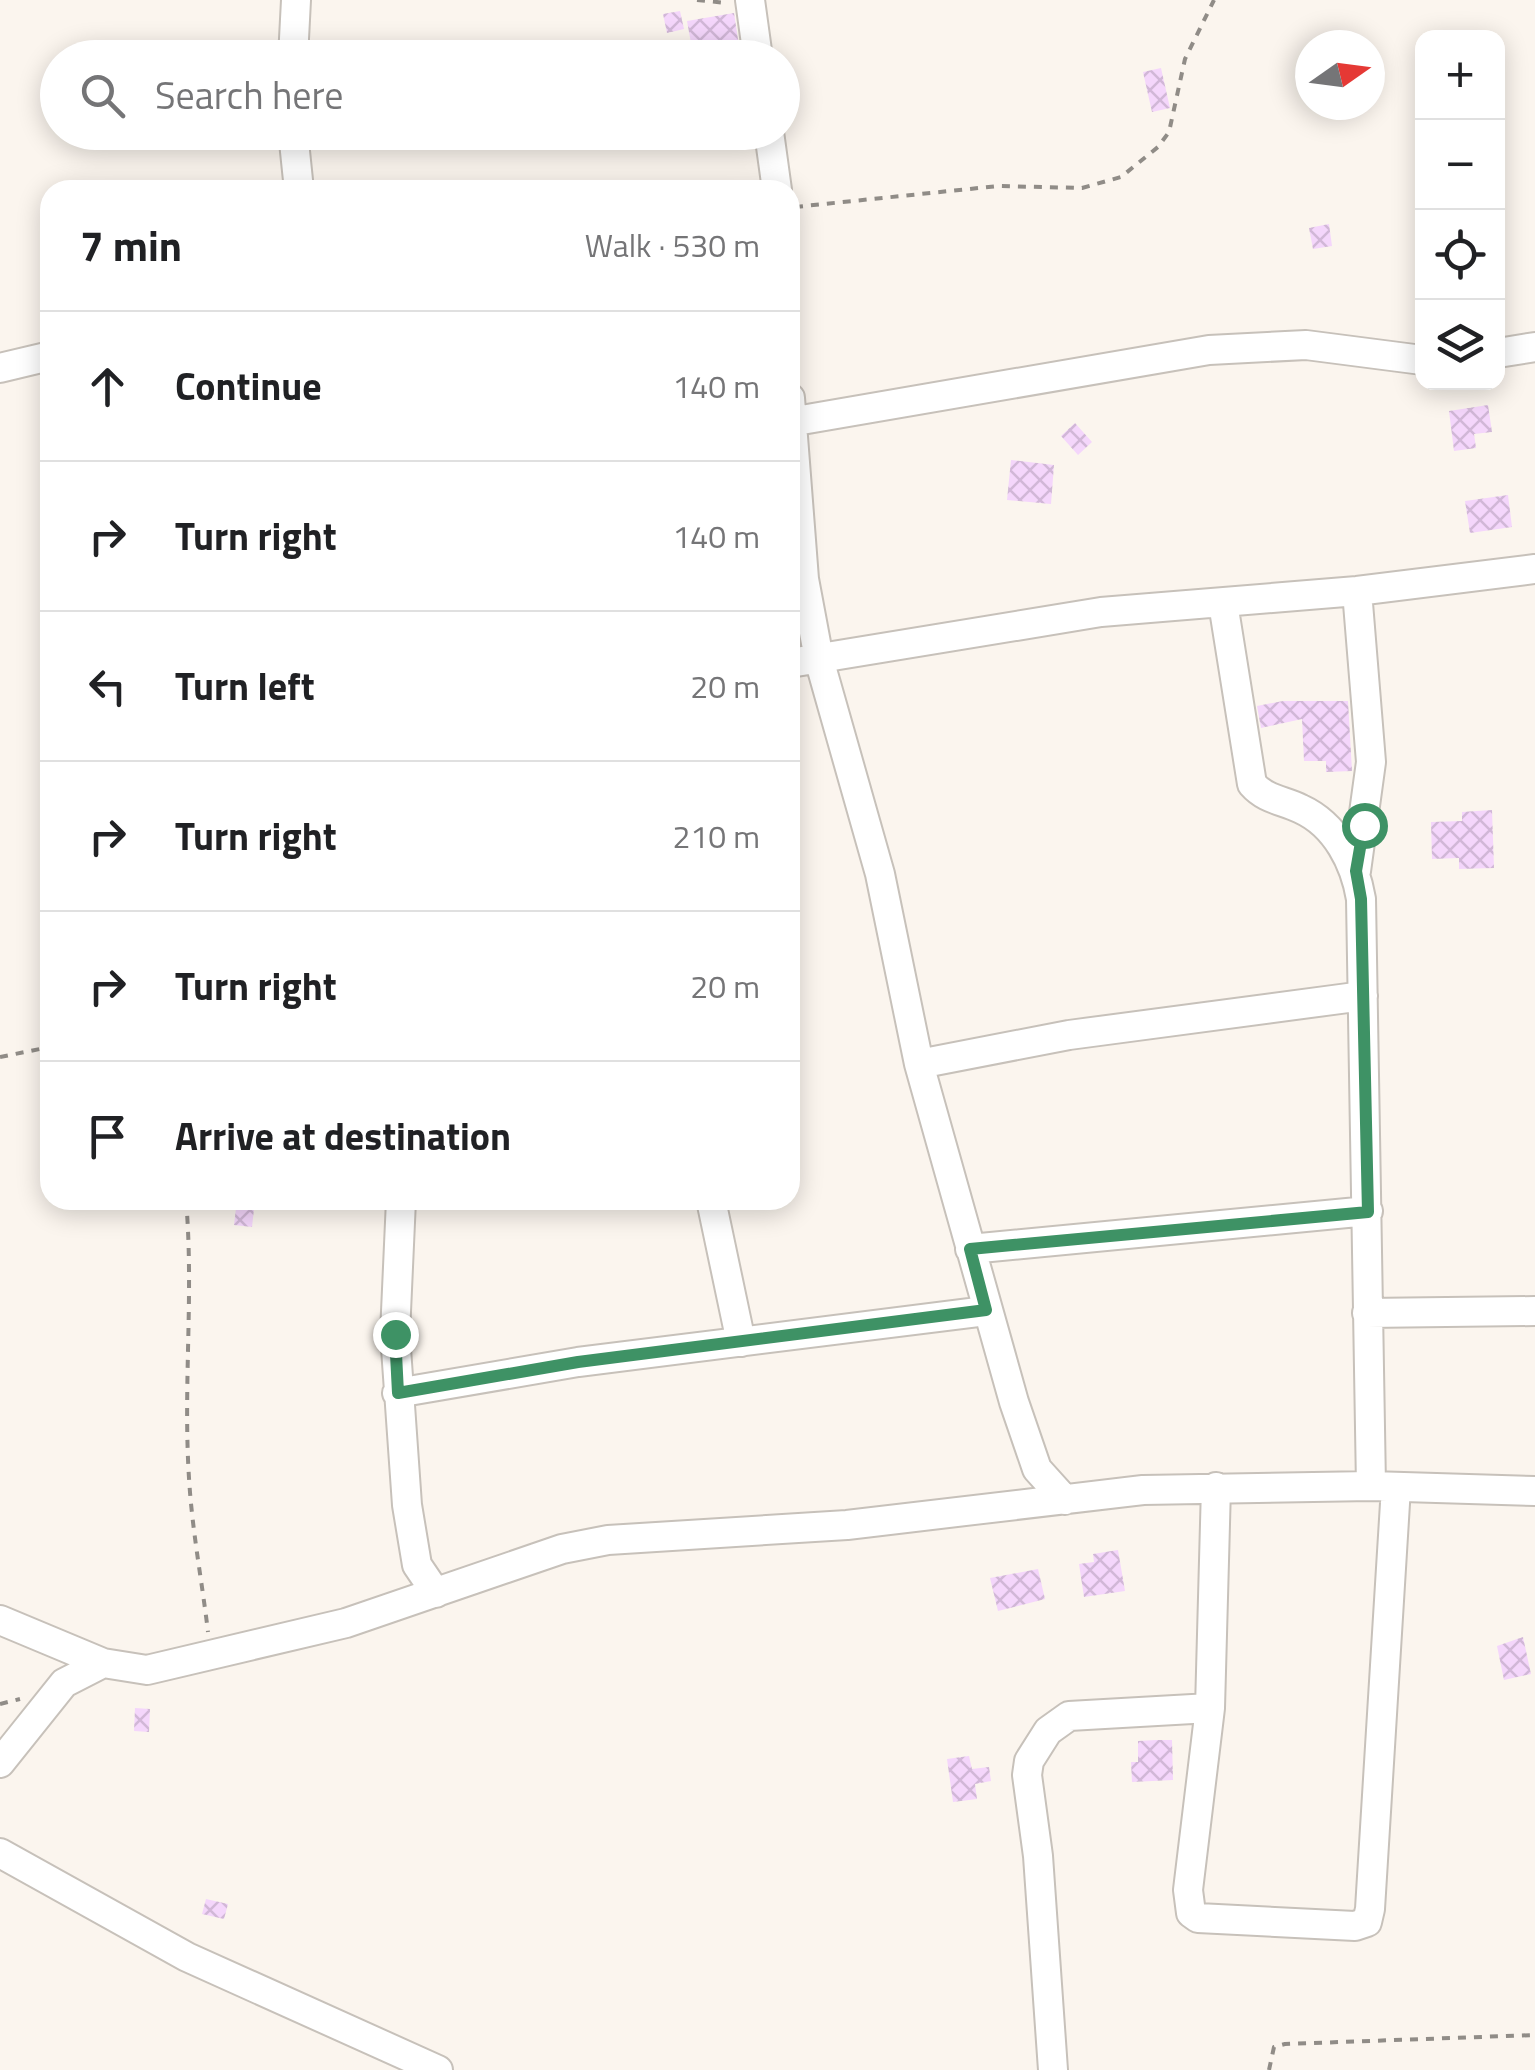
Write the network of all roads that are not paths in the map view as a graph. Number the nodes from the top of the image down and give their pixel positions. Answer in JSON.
{"nodes":[{"id":1,"x":296,"y":0,"type":"edge"},
{"id":2,"x":750,"y":3,"type":"edge"},
{"id":3,"x":295,"y":40,"type":"edge"},
{"id":4,"x":755,"y":40,"type":"edge"},
{"id":5,"x":295,"y":150,"type":"edge"},
{"id":6,"x":771,"y":150,"type":"edge"},
{"id":7,"x":298,"y":180,"type":"edge"},
{"id":8,"x":775,"y":180,"type":"edge"},
{"id":9,"x":1535,"y":346,"type":"edge"},
{"id":10,"x":1505,"y":352,"type":"edge"},
{"id":11,"x":40,"y":358,"type":"edge"},
{"id":12,"x":1415,"y":359,"type":"edge"},
{"id":13,"x":0,"y":368,"type":"edge"},
{"id":14,"x":800,"y":420,"type":"edge"},
{"id":15,"x":800,"y":531,"type":"edge"},
{"id":16,"x":1535,"y":569,"type":"edge"},
{"id":17,"x":1357,"y":591,"type":"junction"},
{"id":18,"x":1222,"y":603,"type":"junction"},
{"id":19,"x":819,"y":659,"type":"junction"},
{"id":20,"x":800,"y":662,"type":"edge"},
{"id":21,"x":1356,"y":871,"type":"junction"},
{"id":22,"x":1363,"y":996,"type":"junction"},
{"id":23,"x":919,"y":1064,"type":"junction"},
{"id":24,"x":400,"y":1210,"type":"edge"},
{"id":25,"x":713,"y":1210,"type":"edge"},
{"id":26,"x":1368,"y":1212,"type":"junction"},
{"id":27,"x":970,"y":1249,"type":"junction"},
{"id":28,"x":986,"y":1310,"type":"junction"},
{"id":29,"x":1535,"y":1311,"type":"edge"},
{"id":30,"x":1367,"y":1313,"type":"junction"},
{"id":31,"x":741,"y":1342,"type":"junction"},
{"id":32,"x":398,"y":1393,"type":"junction"},
{"id":33,"x":1384,"y":1486,"type":"junction"},
{"id":34,"x":1216,"y":1487,"type":"junction"},
{"id":35,"x":1535,"y":1492,"type":"edge"},
{"id":36,"x":1064,"y":1500,"type":"junction"},
{"id":37,"x":436,"y":1593,"type":"junction"},
{"id":38,"x":0,"y":1620,"type":"edge"},
{"id":39,"x":103,"y":1663,"type":"junction"},
{"id":40,"x":1210,"y":1708,"type":"junction"},
{"id":41,"x":0,"y":1762,"type":"edge"},
{"id":42,"x":0,"y":1852,"type":"edge"},
{"id":43,"x":438,"y":2070,"type":"edge"},
{"id":44,"x":1053,"y":2070,"type":"edge"}],
"edges":[{"from":1,"to":3,"type":"street"},
{"from":2,"to":4,"type":"street"},
{"from":5,"to":7,"type":"street"},
{"from":6,"to":8,"type":"street"},
{"from":9,"to":10,"type":"street"},
{"from":11,"to":13,"type":"street"},
{"from":12,"to":14,"type":"street"},
{"from":15,"to":19,"type":"street"},
{"from":16,"to":17,"type":"street"},
{"from":17,"to":18,"type":"street"},
{"from":17,"to":21,"type":"street"},
{"from":18,"to":19,"type":"street"},
{"from":18,"to":21,"type":"street"},
{"from":19,"to":20,"type":"street"},
{"from":19,"to":23,"type":"street"},
{"from":21,"to":22,"type":"street"},
{"from":22,"to":23,"type":"street"},
{"from":22,"to":26,"type":"street"},
{"from":23,"to":27,"type":"street"},
{"from":24,"to":32,"type":"street"},
{"from":25,"to":31,"type":"street"},
{"from":26,"to":27,"type":"street"},
{"from":26,"to":30,"type":"street"},
{"from":27,"to":28,"type":"street"},
{"from":28,"to":31,"type":"street"},
{"from":28,"to":36,"type":"street"},
{"from":29,"to":30,"type":"street"},
{"from":30,"to":33,"type":"street"},
{"from":31,"to":32,"type":"street"},
{"from":32,"to":37,"type":"street"},
{"from":33,"to":34,"type":"street"},
{"from":33,"to":35,"type":"street"},
{"from":33,"to":40,"type":"street"},
{"from":34,"to":36,"type":"street"},
{"from":34,"to":40,"type":"street"},
{"from":36,"to":37,"type":"street"},
{"from":37,"to":39,"type":"street"},
{"from":38,"to":39,"type":"street"},
{"from":39,"to":41,"type":"street"},
{"from":40,"to":44,"type":"street"},
{"from":42,"to":43,"type":"street"}]}
